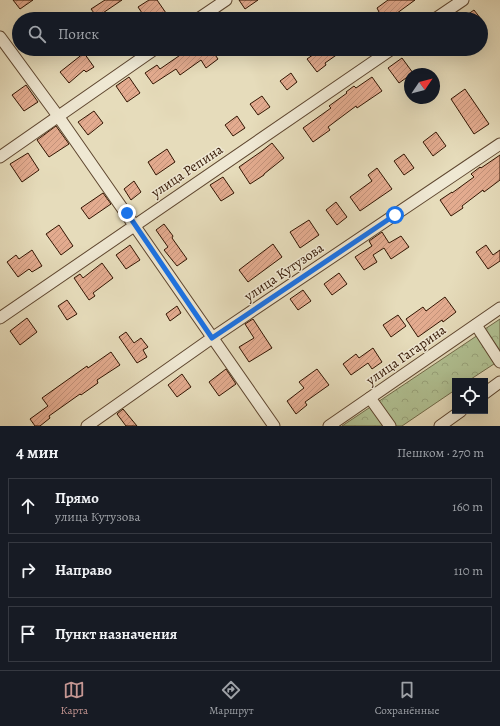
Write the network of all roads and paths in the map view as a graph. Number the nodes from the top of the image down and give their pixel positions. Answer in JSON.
{"nodes":[{"id":1,"x":226,"y":0,"type":"edge"},
{"id":2,"x":463,"y":0,"type":"edge"},
{"id":3,"x":208,"y":12,"type":"edge"},
{"id":4,"x":445,"y":12,"type":"edge"},
{"id":5,"x":0,"y":37,"type":"edge"},
{"id":6,"x":12,"y":53,"type":"edge"},
{"id":7,"x":14,"y":56,"type":"edge"},
{"id":8,"x":145,"y":56,"type":"edge"},
{"id":9,"x":382,"y":56,"type":"edge"},
{"id":10,"x":58,"y":116,"type":"junction"},
{"id":11,"x":500,"y":144,"type":"edge"},
{"id":12,"x":0,"y":157,"type":"edge"},
{"id":13,"x":135,"y":225,"type":"junction"},
{"id":14,"x":500,"y":308,"type":"edge"},
{"id":15,"x":0,"y":318,"type":"edge"},
{"id":16,"x":476,"y":325,"type":"junction"},
{"id":17,"x":212,"y":338,"type":"junction"},
{"id":18,"x":500,"y":362,"type":"edge"},
{"id":19,"x":500,"y":382,"type":"edge"},
{"id":20,"x":488,"y":391,"type":"edge"},
{"id":21,"x":370,"y":398,"type":"junction"},
{"id":22,"x":457,"y":414,"type":"edge"},
{"id":23,"x":87,"y":426,"type":"edge"},
{"id":24,"x":274,"y":426,"type":"edge"},
{"id":25,"x":329,"y":426,"type":"edge"},
{"id":26,"x":390,"y":426,"type":"edge"},
{"id":27,"x":440,"y":426,"type":"edge"}],
"edges":[{"from":1,"to":3,"type":"street"},
{"from":2,"to":4,"type":"street"},
{"from":5,"to":6,"type":"street"},
{"from":7,"to":10,"type":"street"},
{"from":8,"to":10,"type":"street"},
{"from":9,"to":13,"type":"street","name":"улица Репина"},
{"from":10,"to":12,"type":"street"},
{"from":10,"to":13,"type":"street"},
{"from":11,"to":17,"type":"street","name":"улица Кутузова"},
{"from":13,"to":15,"type":"street","name":"улица Репина"},
{"from":13,"to":17,"type":"street"},
{"from":14,"to":16,"type":"street","name":"улица Гагарина"},
{"from":16,"to":18,"type":"street"},
{"from":16,"to":21,"type":"street","name":"улица Гагарина"},
{"from":17,"to":23,"type":"street","name":"улица Кутузова"},
{"from":17,"to":24,"type":"street"},
{"from":19,"to":20,"type":"street"},
{"from":21,"to":25,"type":"street","name":"улица Гагарина"},
{"from":21,"to":26,"type":"street"},
{"from":22,"to":27,"type":"street"}]}
